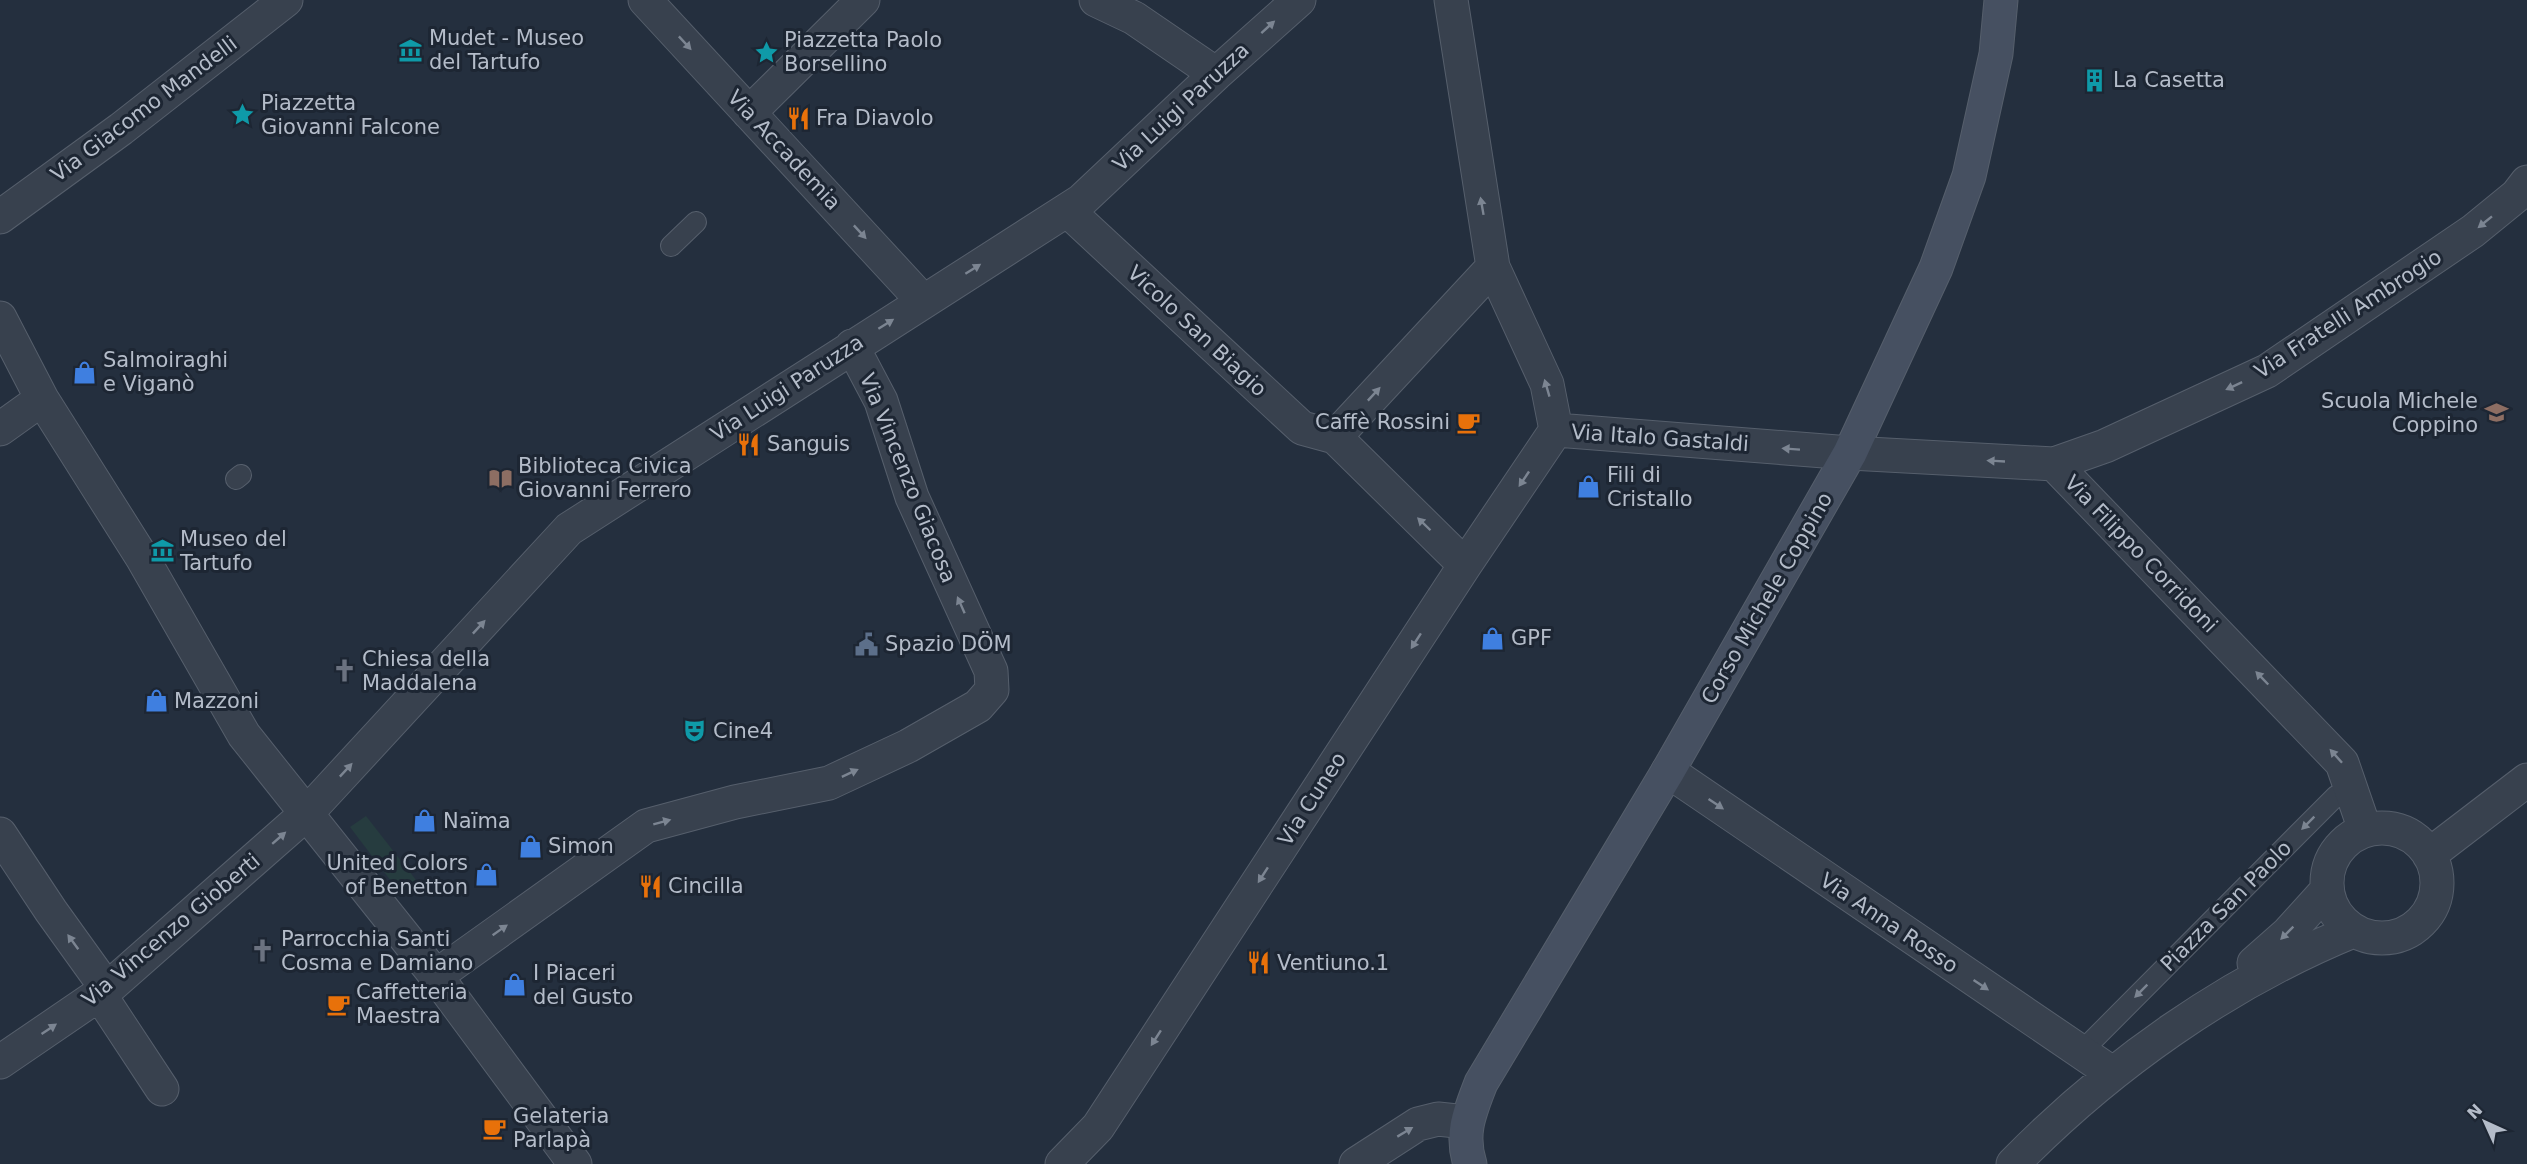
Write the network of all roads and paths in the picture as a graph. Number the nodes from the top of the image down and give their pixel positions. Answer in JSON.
{"nodes":[{"id":1,"x":286,"y":0,"type":"edge"},
{"id":2,"x":645,"y":0,"type":"edge"},
{"id":3,"x":863,"y":0,"type":"edge"},
{"id":4,"x":1096,"y":0,"type":"edge"},
{"id":5,"x":1299,"y":0,"type":"edge"},
{"id":6,"x":1451,"y":0,"type":"edge"},
{"id":7,"x":2001,"y":0,"type":"edge"},
{"id":8,"x":1216,"y":74,"type":"junction"},
{"id":9,"x":750,"y":113,"type":"junction"},
{"id":10,"x":2527,"y":182,"type":"edge"},
{"id":11,"x":1066,"y":210,"type":"junction"},
{"id":12,"x":0,"y":217,"type":"edge"},
{"id":13,"x":696,"y":222,"type":"dead end"},
{"id":14,"x":671,"y":246,"type":"dead end"},
{"id":15,"x":1492,"y":267,"type":"junction"},
{"id":16,"x":923,"y":301,"type":"junction"},
{"id":17,"x":0,"y":318,"type":"edge"},
{"id":18,"x":852,"y":346,"type":"junction"},
{"id":19,"x":42,"y":399,"type":"junction"},
{"id":20,"x":0,"y":429,"type":"edge"},
{"id":21,"x":1556,"y":430,"type":"junction"},
{"id":22,"x":1335,"y":437,"type":"junction"},
{"id":23,"x":1850,"y":453,"type":"junction"},
{"id":24,"x":2054,"y":464,"type":"junction"},
{"id":25,"x":1465,"y":565,"type":"junction"},
{"id":26,"x":1668,"y":771,"type":"junction"},
{"id":27,"x":2527,"y":780,"type":"edge"},
{"id":28,"x":2355,"y":800,"type":"junction"},
{"id":29,"x":307,"y":813,"type":"junction"},
{"id":30,"x":2365,"y":830,"type":"junction"},
{"id":31,"x":0,"y":834,"type":"edge"},
{"id":32,"x":2429,"y":855,"type":"junction"},
{"id":33,"x":2327,"y":890,"type":"junction"},
{"id":34,"x":2353,"y":931,"type":"junction"},
{"id":35,"x":435,"y":976,"type":"junction"},
{"id":36,"x":104,"y":992,"type":"junction"},
{"id":37,"x":2205,"y":1008,"type":"junction"},
{"id":38,"x":2080,"y":1053,"type":"junction"},
{"id":39,"x":0,"y":1062,"type":"edge"},
{"id":40,"x":2112,"y":1073,"type":"junction"},
{"id":41,"x":162,"y":1089,"type":"dead end"},
{"id":42,"x":1466,"y":1122,"type":"junction"},
{"id":43,"x":575,"y":1164,"type":"edge"},
{"id":44,"x":1062,"y":1164,"type":"edge"},
{"id":45,"x":1356,"y":1164,"type":"edge"},
{"id":46,"x":1470,"y":1164,"type":"edge"},
{"id":47,"x":2013,"y":1164,"type":"edge"}],
"edges":[{"from":1,"to":12,"type":"street","name":"Via Giacomo Mandelli"},
{"from":2,"to":9,"type":"street","name":"Via Accademia","one_way":true},
{"from":3,"to":9,"type":"street"},
{"from":4,"to":8,"type":"street"},
{"from":8,"to":5,"type":"street","name":"Via Luigi Paruzza","one_way":true},
{"from":15,"to":6,"type":"street","name":"Via Italo Gastaldi","one_way":true},
{"from":7,"to":23,"type":"main road","name":"Corso Michele Coppino"},
{"from":8,"to":11,"type":"street","name":"Via Luigi Paruzza"},
{"from":9,"to":16,"type":"street","name":"Via Accademia","one_way":true},
{"from":10,"to":24,"type":"street","name":"Via Fratelli Ambrogio","one_way":true},
{"from":16,"to":11,"type":"street","name":"Via Luigi Paruzza","one_way":true},
{"from":11,"to":22,"type":"street","name":"Vicolo San Biagio"},
{"from":13,"to":14,"type":"lane"},
{"from":21,"to":15,"type":"street","name":"Via Italo Gastaldi","one_way":true},
{"from":22,"to":15,"type":"street","one_way":true},
{"from":18,"to":16,"type":"street","name":"Via Luigi Paruzza","one_way":true},
{"from":17,"to":19,"type":"street"},
{"from":29,"to":18,"type":"street","name":"Via Luigi Paruzza","one_way":true},
{"from":35,"to":18,"type":"street","name":"Via Vincenzo Giacosa","one_way":true},
{"from":19,"to":20,"type":"street"},
{"from":19,"to":29,"type":"street"},
{"from":23,"to":21,"type":"street","name":"Via Italo Gastaldi","one_way":true},
{"from":21,"to":25,"type":"street","name":"Via Cuneo","one_way":true},
{"from":25,"to":22,"type":"street","name":"Vicolo San Biagio","one_way":true},
{"from":24,"to":23,"type":"street","name":"Via Filippo Corridoni","one_way":true},
{"from":23,"to":26,"type":"main road","name":"Corso Michele Coppino"},
{"from":28,"to":24,"type":"street","name":"Via Filippo Corridoni","one_way":true},
{"from":25,"to":44,"type":"street","name":"Via Cuneo","one_way":true},
{"from":26,"to":38,"type":"street","name":"Via Anna Rosso","one_way":true},
{"from":26,"to":42,"type":"main road","name":"Corso Michele Coppino"},
{"from":27,"to":32,"type":"street"},
{"from":28,"to":30,"type":"street"},
{"from":28,"to":38,"type":"lane","name":"Piazza San Paolo","one_way":true},
{"from":29,"to":35,"type":"street"},
{"from":36,"to":29,"type":"street","name":"Via Vincenzo Gioberti","one_way":true},
{"from":30,"to":32,"type":"street"},
{"from":30,"to":33,"type":"street"},
{"from":36,"to":31,"type":"street","one_way":true},
{"from":32,"to":34,"type":"street"},
{"from":33,"to":34,"type":"street"},
{"from":33,"to":37,"type":"street","one_way":true},
{"from":34,"to":37,"type":"street"},
{"from":35,"to":43,"type":"street"},
{"from":39,"to":36,"type":"street","name":"Via Vincenzo Gioberti","one_way":true},
{"from":36,"to":41,"type":"street"},
{"from":37,"to":40,"type":"street"},
{"from":38,"to":40,"type":"street","name":"Via Anna Rosso"},
{"from":40,"to":47,"type":"street"},
{"from":45,"to":42,"type":"street","one_way":true},
{"from":42,"to":46,"type":"main road","name":"Corso Michele Coppino"}]}
